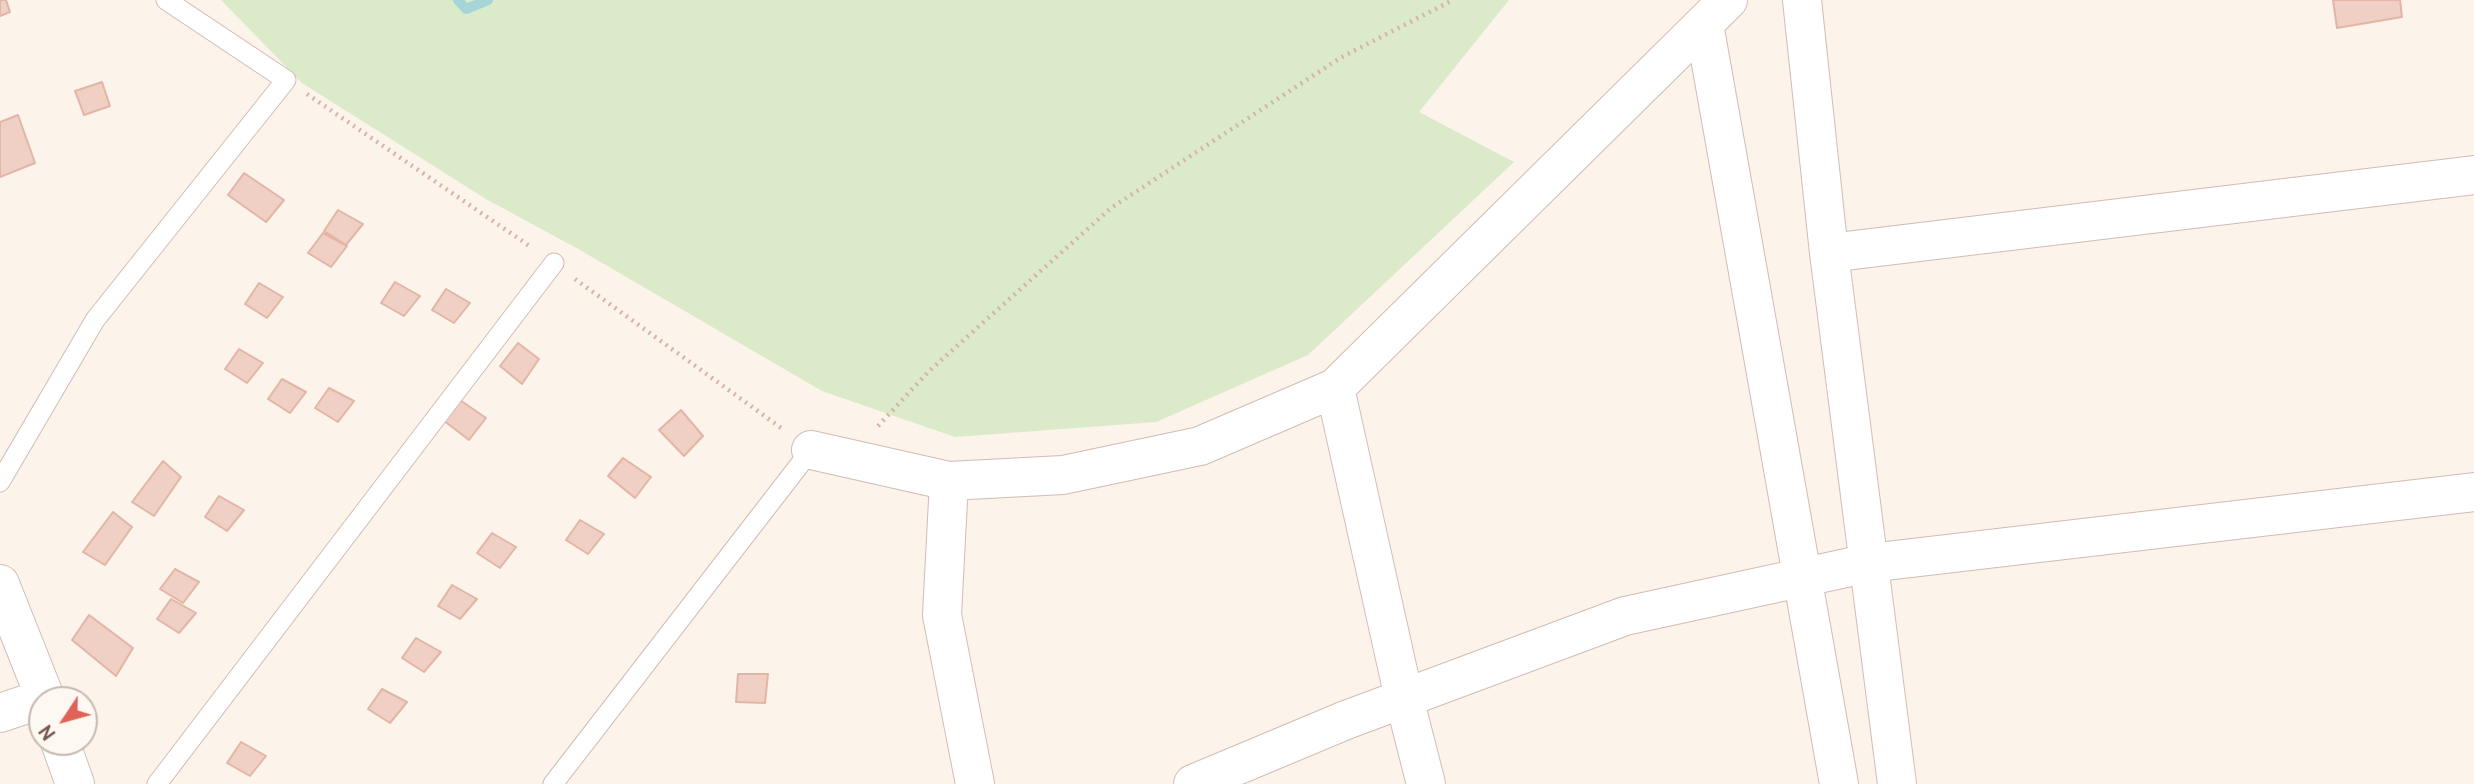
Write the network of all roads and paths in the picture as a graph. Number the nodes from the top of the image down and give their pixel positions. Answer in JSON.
{"nodes":[{"id":1,"x":166,"y":0,"type":"edge"},
{"id":2,"x":1453,"y":0,"type":"edge"},
{"id":3,"x":1802,"y":0,"type":"edge"},
{"id":4,"x":1716,"y":12,"type":"edge"},
{"id":5,"x":2474,"y":175,"type":"edge"},
{"id":6,"x":1829,"y":253,"type":"junction"},
{"id":7,"x":554,"y":263,"type":"dead end"},
{"id":8,"x":1335,"y":388,"type":"junction"},
{"id":9,"x":811,"y":450,"type":"joint"},
{"id":10,"x":849,"y":459,"type":"junction"},
{"id":11,"x":949,"y":481,"type":"junction"},
{"id":12,"x":0,"y":482,"type":"edge"},
{"id":13,"x":2474,"y":492,"type":"edge"},
{"id":14,"x":1869,"y":563,"type":"junction"},
{"id":15,"x":1801,"y":577,"type":"junction"},
{"id":16,"x":0,"y":584,"type":"edge"},
{"id":17,"x":40,"y":686,"type":"edge"},
{"id":18,"x":1404,"y":698,"type":"junction"},
{"id":19,"x":28,"y":704,"type":"edge"},
{"id":20,"x":0,"y":713,"type":"edge"},
{"id":21,"x":66,"y":756,"type":"edge"},
{"id":22,"x":75,"y":784,"type":"edge"},
{"id":23,"x":157,"y":784,"type":"edge"},
{"id":24,"x":553,"y":784,"type":"edge"},
{"id":25,"x":975,"y":784,"type":"edge"},
{"id":26,"x":1193,"y":784,"type":"edge"},
{"id":27,"x":1426,"y":784,"type":"edge"},
{"id":28,"x":1839,"y":784,"type":"edge"},
{"id":29,"x":1897,"y":784,"type":"edge"}],
"edges":[{"from":1,"to":12,"type":"lane"},
{"from":2,"to":10,"type":"path"},
{"from":3,"to":6,"type":"street"},
{"from":4,"to":8,"type":"street"},
{"from":4,"to":15,"type":"street"},
{"from":5,"to":6,"type":"street"},
{"from":6,"to":14,"type":"street"},
{"from":7,"to":23,"type":"lane"},
{"from":8,"to":11,"type":"street"},
{"from":8,"to":18,"type":"street"},
{"from":9,"to":10,"type":"street"},
{"from":9,"to":24,"type":"lane"},
{"from":10,"to":11,"type":"street"},
{"from":11,"to":25,"type":"street"},
{"from":13,"to":14,"type":"street"},
{"from":14,"to":15,"type":"street"},
{"from":14,"to":29,"type":"street"},
{"from":15,"to":18,"type":"street"},
{"from":15,"to":28,"type":"street"},
{"from":16,"to":17,"type":"street"},
{"from":18,"to":26,"type":"street"},
{"from":18,"to":27,"type":"street"},
{"from":19,"to":20,"type":"street"},
{"from":21,"to":22,"type":"street"}]}
